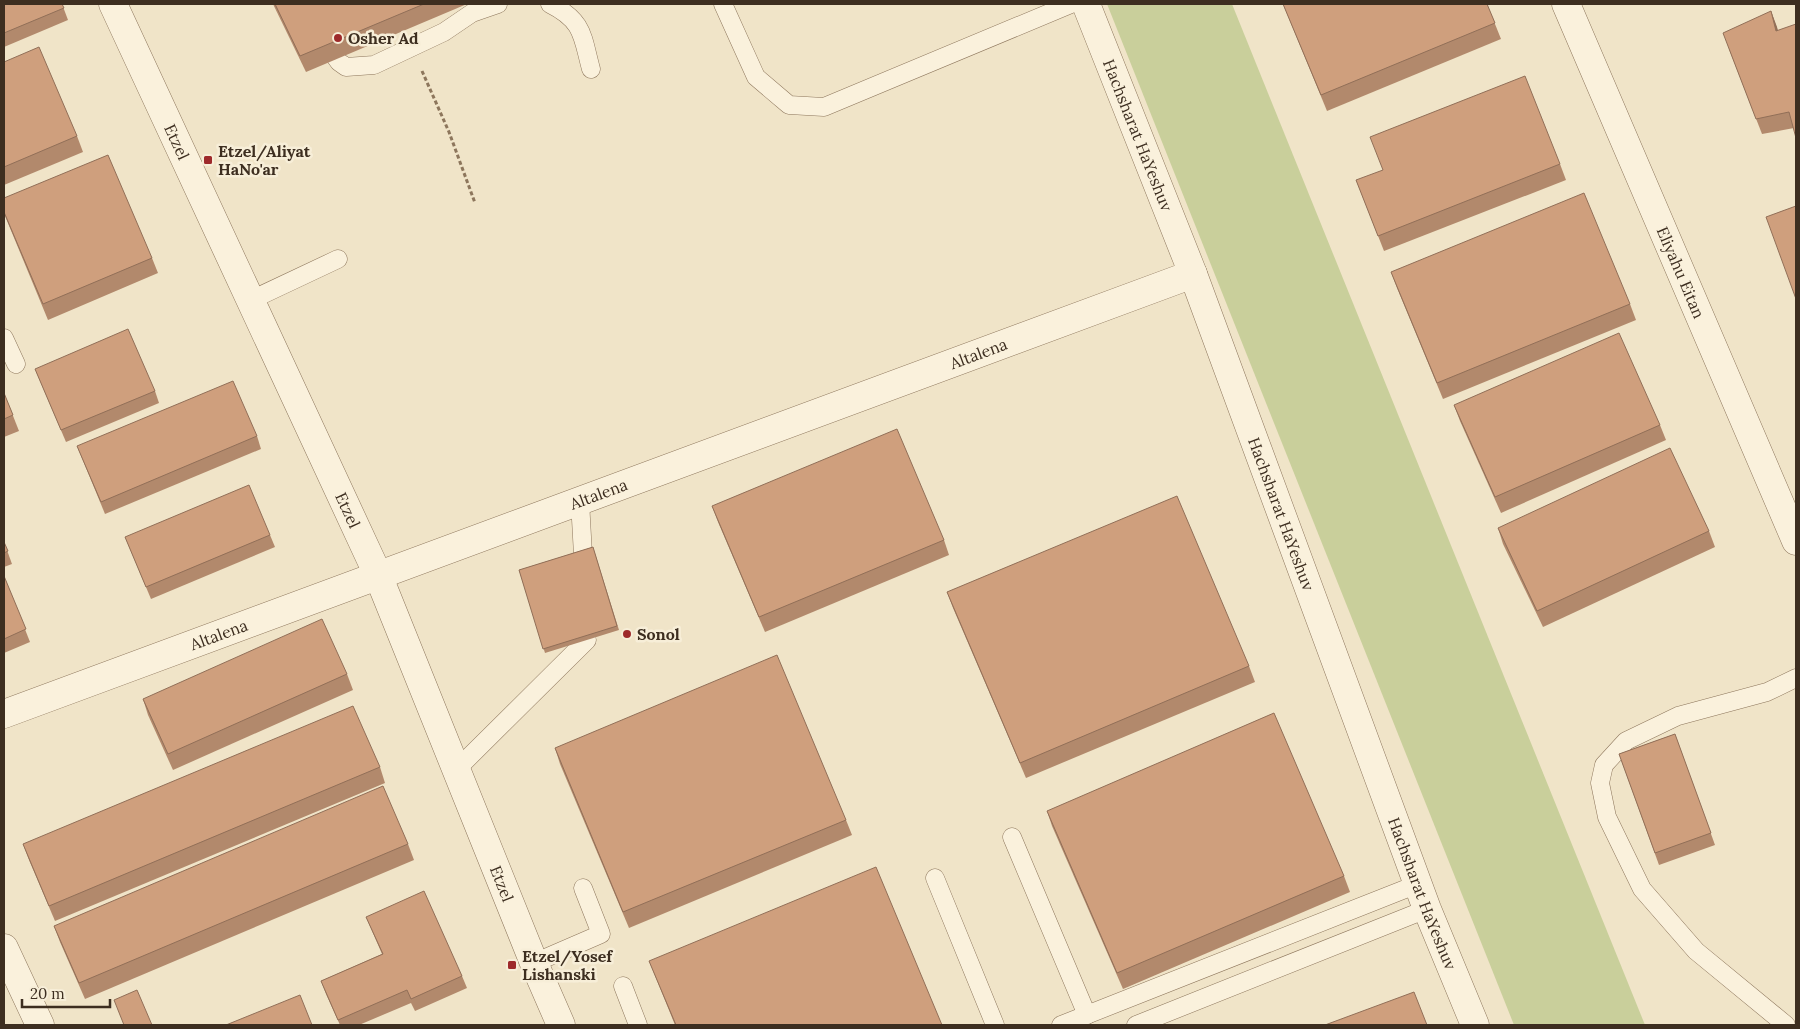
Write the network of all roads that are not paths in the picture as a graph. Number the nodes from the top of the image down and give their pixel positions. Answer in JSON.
{"nodes":[{"id":1,"x":113,"y":4,"type":"edge"},
{"id":2,"x":498,"y":4,"type":"edge"},
{"id":3,"x":550,"y":4,"type":"edge"},
{"id":4,"x":723,"y":4,"type":"edge"},
{"id":5,"x":1071,"y":4,"type":"edge"},
{"id":6,"x":1086,"y":4,"type":"edge"},
{"id":7,"x":1566,"y":4,"type":"edge"},
{"id":8,"x":319,"y":21,"type":"edge"},
{"id":9,"x":591,"y":69,"type":"dead end"},
{"id":10,"x":338,"y":259,"type":"dead end"},
{"id":11,"x":1193,"y":274,"type":"junction"},
{"id":12,"x":250,"y":300,"type":"junction"},
{"id":13,"x":4,"y":338,"type":"edge"},
{"id":14,"x":16,"y":364,"type":"dead end"},
{"id":15,"x":580,"y":501,"type":"junction"},
{"id":16,"x":1796,"y":541,"type":"edge"},
{"id":17,"x":583,"y":555,"type":"edge"},
{"id":18,"x":378,"y":576,"type":"junction"},
{"id":19,"x":587,"y":640,"type":"edge"},
{"id":20,"x":1796,"y":678,"type":"edge"},
{"id":21,"x":4,"y":714,"type":"edge"},
{"id":22,"x":457,"y":769,"type":"junction"},
{"id":23,"x":1012,"y":838,"type":"dead end"},
{"id":24,"x":935,"y":878,"type":"dead end"},
{"id":25,"x":583,"y":888,"type":"dead end"},
{"id":26,"x":1423,"y":896,"type":"junction"},
{"id":27,"x":4,"y":948,"type":"edge"},
{"id":28,"x":534,"y":963,"type":"junction"},
{"id":29,"x":623,"y":986,"type":"dead end"},
{"id":30,"x":1087,"y":1015,"type":"junction"},
{"id":31,"x":40,"y":1025,"type":"edge"},
{"id":32,"x":561,"y":1025,"type":"edge"},
{"id":33,"x":638,"y":1025,"type":"edge"},
{"id":34,"x":995,"y":1025,"type":"edge"},
{"id":35,"x":1061,"y":1025,"type":"edge"},
{"id":36,"x":1136,"y":1025,"type":"edge"},
{"id":37,"x":1475,"y":1025,"type":"edge"},
{"id":38,"x":1786,"y":1025,"type":"edge"}],
"edges":[{"from":1,"to":12,"type":"street","name":"Etzel"},
{"from":2,"to":8,"type":"lane"},
{"from":3,"to":9,"type":"lane"},
{"from":4,"to":5,"type":"lane"},
{"from":6,"to":11,"type":"street","name":"Hachsharat HaYeshuv"},
{"from":7,"to":16,"type":"street","name":"Eliyahu Eitan"},
{"from":10,"to":12,"type":"lane"},
{"from":11,"to":15,"type":"street","name":"Altalena"},
{"from":11,"to":26,"type":"street","name":"Hachsharat HaYeshuv"},
{"from":12,"to":18,"type":"street","name":"Etzel"},
{"from":13,"to":14,"type":"lane"},
{"from":15,"to":17,"type":"lane"},
{"from":15,"to":18,"type":"street","name":"Altalena"},
{"from":18,"to":21,"type":"street","name":"Altalena"},
{"from":18,"to":22,"type":"street","name":"Etzel"},
{"from":19,"to":22,"type":"lane"},
{"from":20,"to":38,"type":"lane"},
{"from":22,"to":28,"type":"street","name":"Etzel"},
{"from":23,"to":30,"type":"lane"},
{"from":24,"to":34,"type":"lane"},
{"from":25,"to":28,"type":"lane"},
{"from":26,"to":30,"type":"lane"},
{"from":26,"to":36,"type":"lane"},
{"from":26,"to":37,"type":"street","name":"Hachsharat HaYeshuv"},
{"from":27,"to":31,"type":"street"},
{"from":28,"to":32,"type":"street","name":"Etzel"},
{"from":29,"to":33,"type":"lane"},
{"from":30,"to":35,"type":"lane"}]}
